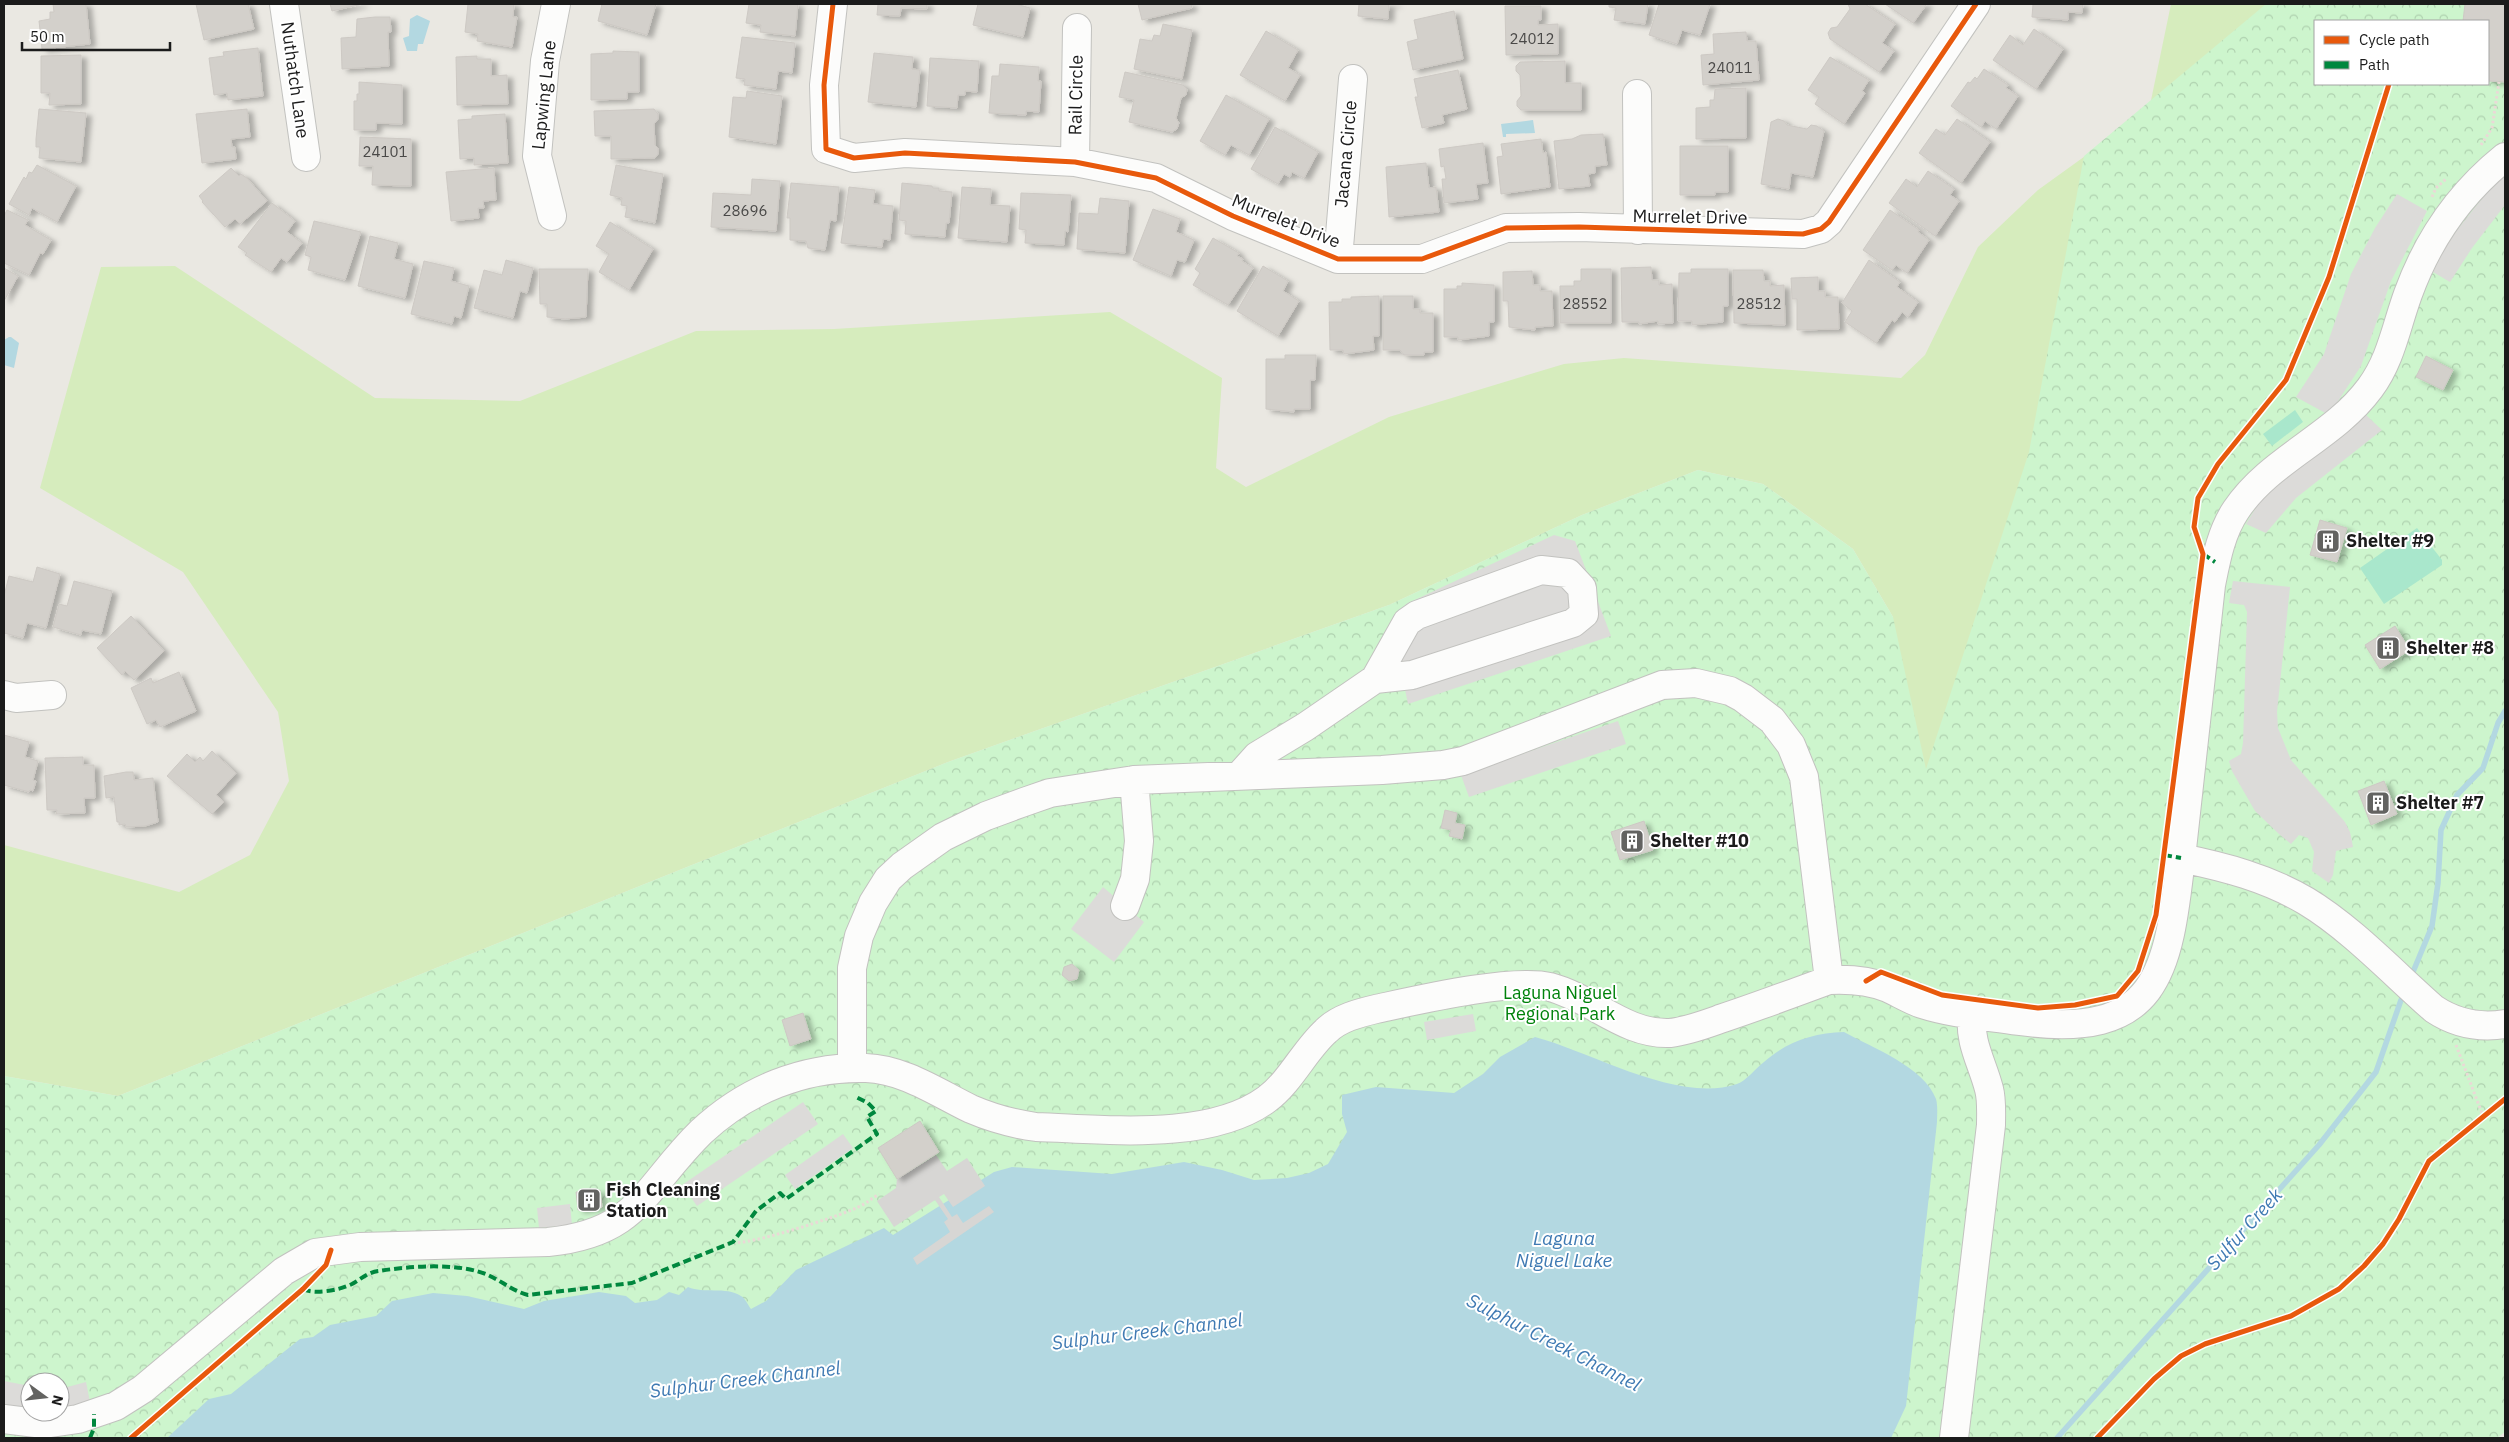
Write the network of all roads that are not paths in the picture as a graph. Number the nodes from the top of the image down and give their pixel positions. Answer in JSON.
{"nodes":[{"id":1,"x":284,"y":4,"type":"edge"},
{"id":2,"x":556,"y":4,"type":"edge"},
{"id":3,"x":833,"y":4,"type":"edge"},
{"id":4,"x":1976,"y":4,"type":"edge"},
{"id":5,"x":1077,"y":28,"type":"dead end"},
{"id":6,"x":1352,"y":80,"type":"dead end"},
{"id":7,"x":1638,"y":94,"type":"dead end"},
{"id":8,"x":306,"y":157,"type":"dead end"},
{"id":9,"x":2505,"y":157,"type":"edge"},
{"id":10,"x":1075,"y":162,"type":"junction"},
{"id":11,"x":552,"y":216,"type":"dead end"},
{"id":12,"x":1638,"y":230,"type":"junction"},
{"id":13,"x":1338,"y":259,"type":"junction"},
{"id":14,"x":1375,"y":679,"type":"junction"},
{"id":15,"x":4,"y":695,"type":"edge"},
{"id":16,"x":52,"y":695,"type":"dead end"},
{"id":17,"x":1240,"y":775,"type":"junction"},
{"id":18,"x":1134,"y":780,"type":"junction"},
{"id":19,"x":2181,"y":858,"type":"junction"},
{"id":20,"x":1125,"y":906,"type":"dead end"},
{"id":21,"x":1829,"y":980,"type":"junction"},
{"id":22,"x":1972,"y":1014,"type":"junction"},
{"id":23,"x":2505,"y":1024,"type":"edge"},
{"id":24,"x":852,"y":1068,"type":"junction"},
{"id":25,"x":4,"y":1419,"type":"edge"},
{"id":26,"x":1954,"y":1438,"type":"edge"}],
"edges":[{"from":1,"to":8,"type":"street","name":"Nuthatch Lane"},
{"from":2,"to":11,"type":"street","name":"Lapwing Lane"},
{"from":3,"to":10,"type":"street","name":"Murrelet Drive"},
{"from":4,"to":12,"type":"street","name":"Murrelet Drive"},
{"from":5,"to":10,"type":"street","name":"Rail Circle"},
{"from":6,"to":13,"type":"street","name":"Jacana Circle"},
{"from":7,"to":12,"type":"street"},
{"from":9,"to":19,"type":"street"},
{"from":10,"to":13,"type":"street","name":"Murrelet Drive"},
{"from":12,"to":13,"type":"street","name":"Murrelet Drive"},
{"from":14,"to":14,"type":"street"},
{"from":14,"to":17,"type":"street"},
{"from":15,"to":16,"type":"street"},
{"from":17,"to":18,"type":"street"},
{"from":17,"to":21,"type":"street"},
{"from":18,"to":20,"type":"street"},
{"from":18,"to":24,"type":"street"},
{"from":19,"to":22,"type":"street"},
{"from":19,"to":23,"type":"street"},
{"from":21,"to":22,"type":"street"},
{"from":21,"to":24,"type":"street"},
{"from":22,"to":26,"type":"street"},
{"from":24,"to":25,"type":"street"}]}
